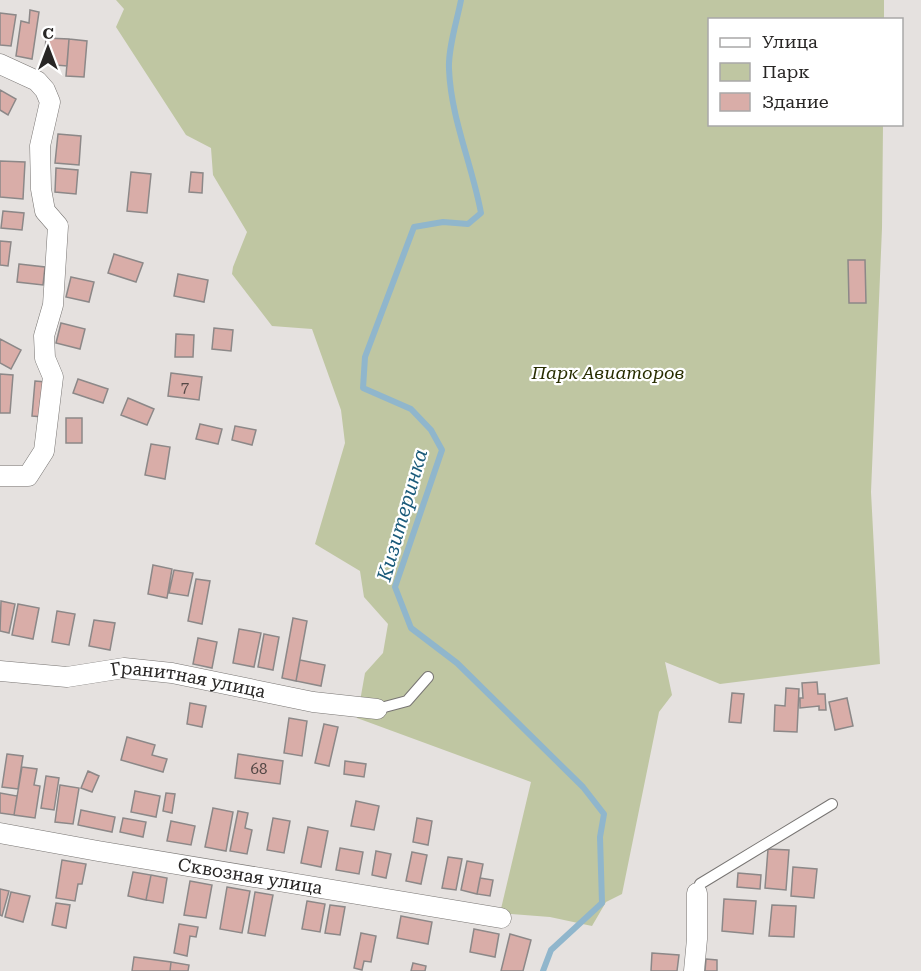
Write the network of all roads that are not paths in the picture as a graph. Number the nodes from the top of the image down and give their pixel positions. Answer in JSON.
{"nodes":[{"id":1,"x":0,"y":64,"type":"edge"},
{"id":2,"x":0,"y":476,"type":"edge"},
{"id":3,"x":0,"y":671,"type":"edge"},
{"id":4,"x":428,"y":677,"type":"dead end"},
{"id":5,"x":377,"y":709,"type":"joint"},
{"id":6,"x":832,"y":804,"type":"dead end"},
{"id":7,"x":0,"y":832,"type":"edge"},
{"id":8,"x":697,"y":893,"type":"joint"},
{"id":9,"x":501,"y":918,"type":"dead end"},
{"id":10,"x":694,"y":971,"type":"edge"}],
"edges":[{"from":1,"to":2,"type":"street"},
{"from":3,"to":5,"type":"street","name":"Гранитная улица"},
{"from":4,"to":5,"type":"lane"},
{"from":6,"to":8,"type":"lane"},
{"from":7,"to":9,"type":"street","name":"Сквозная улица"},
{"from":8,"to":10,"type":"street"}]}
